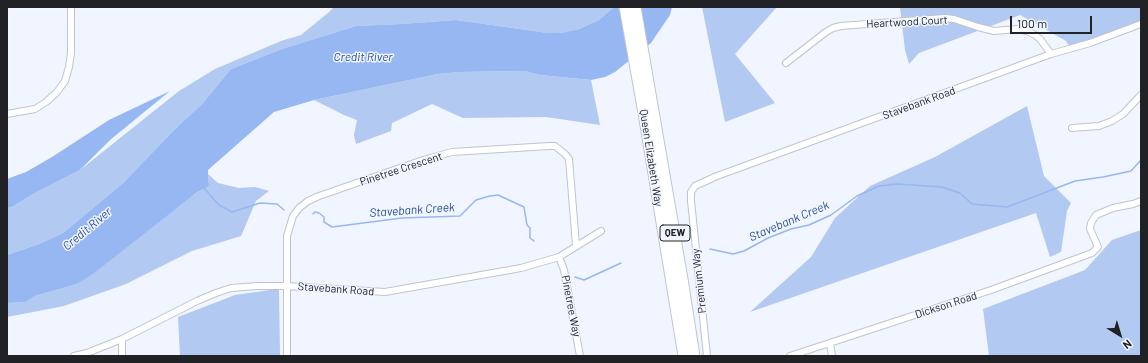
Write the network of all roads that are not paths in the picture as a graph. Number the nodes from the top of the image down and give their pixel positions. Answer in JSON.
{"nodes":[{"id":1,"x":71,"y":7,"type":"edge"},
{"id":2,"x":625,"y":7,"type":"edge"},
{"id":3,"x":635,"y":7,"type":"edge"},
{"id":4,"x":1141,"y":24,"type":"edge"},
{"id":5,"x":1051,"y":54,"type":"junction"},
{"id":6,"x":786,"y":63,"type":"dead end"},
{"id":7,"x":1141,"y":95,"type":"edge"},
{"id":8,"x":649,"y":112,"type":"junction"},
{"id":9,"x":7,"y":114,"type":"edge"},
{"id":10,"x":1072,"y":128,"type":"dead end"},
{"id":11,"x":698,"y":184,"type":"joint"},
{"id":12,"x":1141,"y":201,"type":"edge"},
{"id":13,"x":601,"y":231,"type":"dead end"},
{"id":14,"x":576,"y":245,"type":"junction"},
{"id":15,"x":559,"y":256,"type":"junction"},
{"id":16,"x":286,"y":286,"type":"junction"},
{"id":17,"x":122,"y":339,"type":"junction"},
{"id":18,"x":830,"y":342,"type":"junction"},
{"id":19,"x":74,"y":356,"type":"edge"},
{"id":20,"x":122,"y":356,"type":"edge"},
{"id":21,"x":287,"y":356,"type":"edge"},
{"id":22,"x":580,"y":356,"type":"edge"},
{"id":23,"x":684,"y":356,"type":"edge"},
{"id":24,"x":694,"y":356,"type":"edge"},
{"id":25,"x":707,"y":356,"type":"edge"},
{"id":26,"x":790,"y":356,"type":"edge"},
{"id":27,"x":832,"y":356,"type":"edge"}],
"edges":[{"from":1,"to":9,"type":"street"},
{"from":2,"to":8,"type":"highway","name":"Queen Elizabeth Way","number":"QEW"},
{"from":3,"to":8,"type":"highway","name":"Queen Elizabeth Way","number":"QEW"},
{"from":4,"to":5,"type":"street","name":"Stavebank Road"},
{"from":5,"to":6,"type":"street","name":"Heartwood Court"},
{"from":5,"to":11,"type":"street","name":"Stavebank Road"},
{"from":7,"to":10,"type":"street"},
{"from":8,"to":23,"type":"highway","name":"Queen Elizabeth Way","number":"QEW"},
{"from":8,"to":24,"type":"highway","name":"Queen Elizabeth Way","number":"QEW"},
{"from":11,"to":25,"type":"street","name":"Premium Way"},
{"from":12,"to":18,"type":"street","name":"Dickson Road"},
{"from":13,"to":14,"type":"street","name":"Stavebank Road"},
{"from":14,"to":15,"type":"street","name":"Stavebank Road"},
{"from":14,"to":16,"type":"street","name":"Pinetree Crescent"},
{"from":15,"to":16,"type":"street","name":"Stavebank Road"},
{"from":15,"to":22,"type":"street","name":"Pinetree Way"},
{"from":16,"to":17,"type":"street","name":"Stavebank Road"},
{"from":16,"to":21,"type":"street","name":"Pinetree Crescent"},
{"from":17,"to":19,"type":"street","name":"Stavebank Road"},
{"from":17,"to":20,"type":"street"},
{"from":18,"to":26,"type":"street","name":"Dickson Road"},
{"from":18,"to":27,"type":"street"}]}
